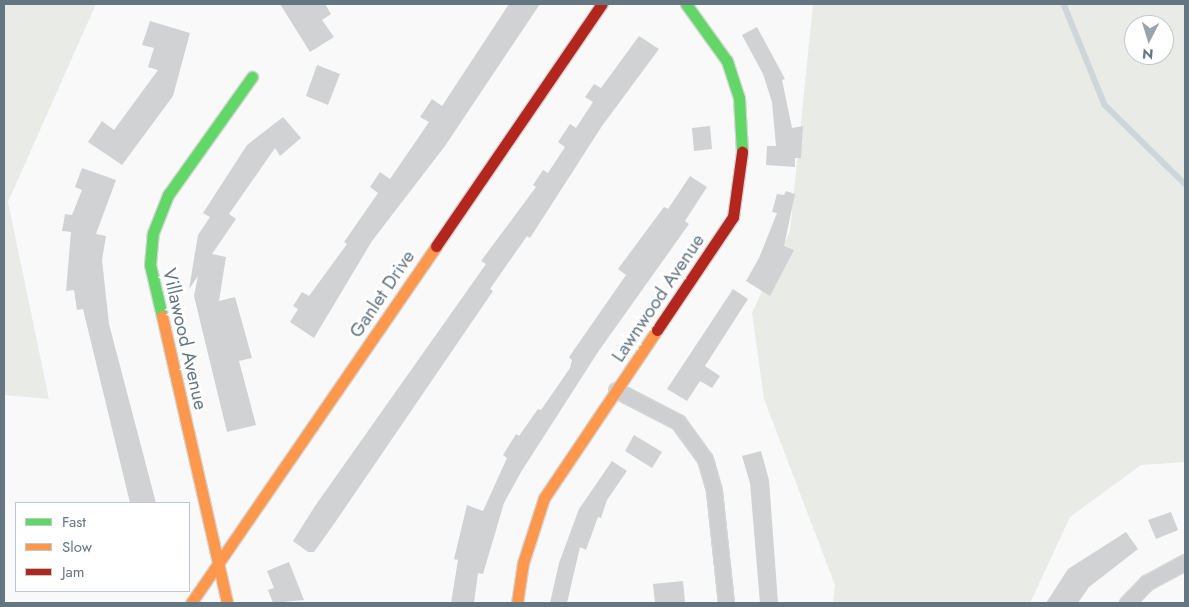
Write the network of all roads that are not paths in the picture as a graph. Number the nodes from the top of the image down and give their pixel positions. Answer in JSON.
{"nodes":[{"id":1,"x":602,"y":4,"type":"edge"},
{"id":2,"x":686,"y":4,"type":"edge"},
{"id":3,"x":252,"y":77,"type":"dead end"},
{"id":4,"x":616,"y":390,"type":"junction"},
{"id":5,"x":1185,"y":562,"type":"edge"},
{"id":6,"x":218,"y":564,"type":"junction"},
{"id":7,"x":191,"y":603,"type":"edge"},
{"id":8,"x":228,"y":603,"type":"edge"},
{"id":9,"x":517,"y":603,"type":"edge"},
{"id":10,"x":726,"y":603,"type":"edge"},
{"id":11,"x":1127,"y":603,"type":"edge"}],
"edges":[{"from":1,"to":6,"type":"street","name":"Ganlet Drive"},
{"from":2,"to":4,"type":"street","name":"Lawnwood Avenue"},
{"from":3,"to":6,"type":"street","name":"Villawood Avenue"},
{"from":4,"to":9,"type":"street","name":"Lawnwood Avenue"},
{"from":4,"to":10,"type":"street"},
{"from":5,"to":11,"type":"street"},
{"from":6,"to":7,"type":"street","name":"Ganlet Drive"},
{"from":6,"to":8,"type":"street","name":"Villawood Avenue"}]}
